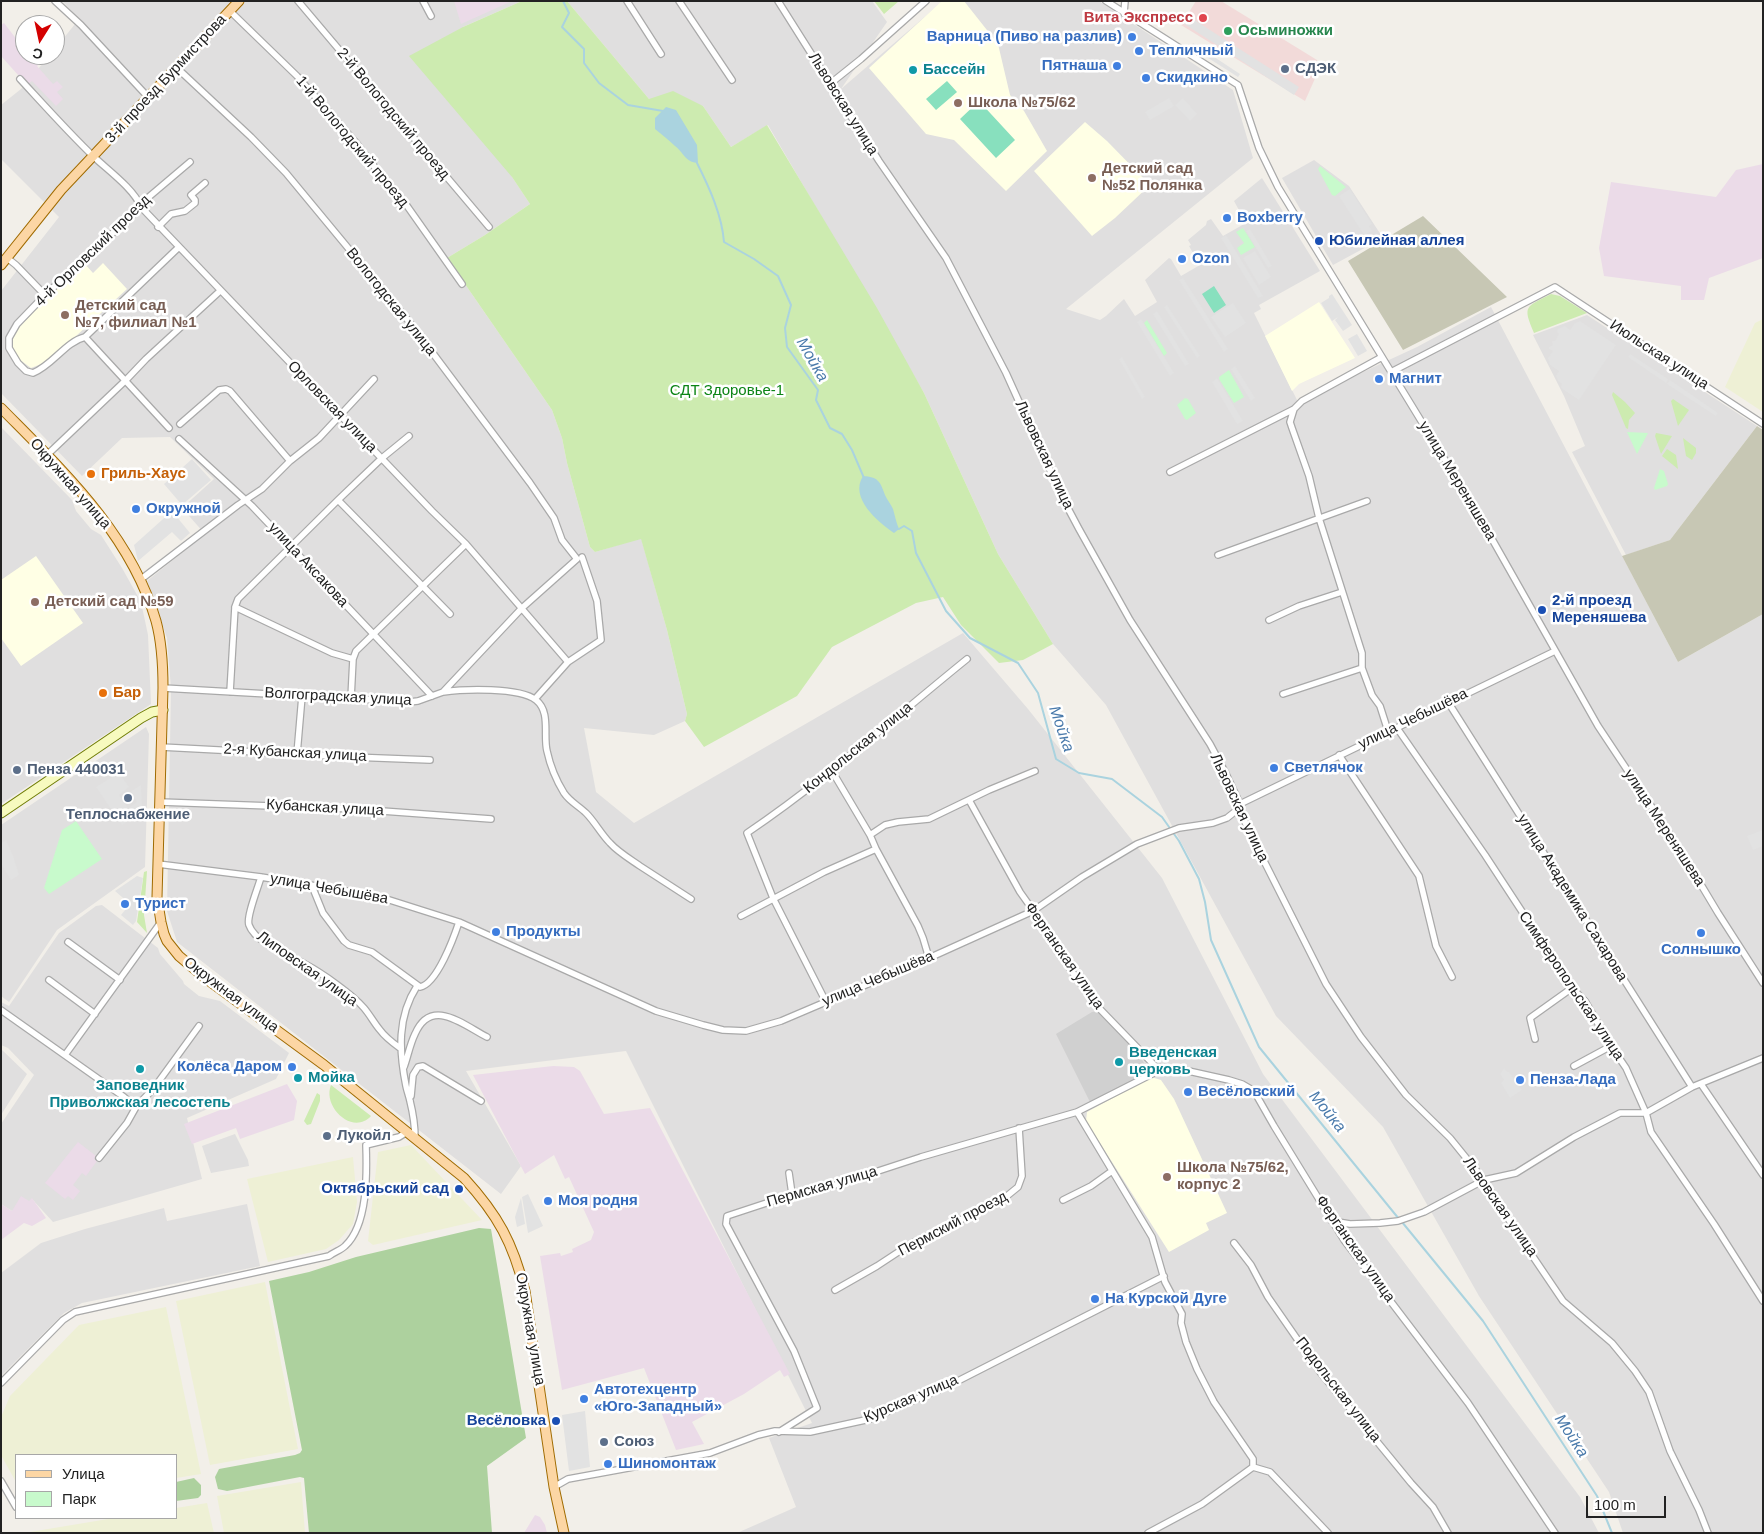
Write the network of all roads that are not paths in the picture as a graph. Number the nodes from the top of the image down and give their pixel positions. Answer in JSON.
{"nodes":[{"id":1,"x":55,"y":1,"type":"edge"},
{"id":2,"x":239,"y":1,"type":"edge"},
{"id":3,"x":298,"y":1,"type":"edge"},
{"id":4,"x":423,"y":1,"type":"edge"},
{"id":5,"x":627,"y":1,"type":"edge"},
{"id":6,"x":680,"y":1,"type":"edge"},
{"id":7,"x":778,"y":1,"type":"edge"},
{"id":8,"x":926,"y":1,"type":"edge"},
{"id":9,"x":1106,"y":1,"type":"edge"},
{"id":10,"x":1125,"y":1,"type":"edge"},
{"id":11,"x":230,"y":11,"type":"junction"},
{"id":12,"x":1124,"y":12,"type":"junction"},
{"id":13,"x":431,"y":16,"type":"dead end"},
{"id":14,"x":661,"y":54,"type":"dead end"},
{"id":15,"x":177,"y":68,"type":"junction"},
{"id":16,"x":20,"y":79,"type":"dead end"},
{"id":17,"x":732,"y":80,"type":"dead end"},
{"id":18,"x":831,"y":83,"type":"junction"},
{"id":19,"x":148,"y":97,"type":"junction"},
{"id":20,"x":93,"y":156,"type":"junction"},
{"id":21,"x":190,"y":162,"type":"dead end"},
{"id":22,"x":205,"y":182,"type":"dead end"},
{"id":23,"x":141,"y":208,"type":"junction"},
{"id":24,"x":158,"y":226,"type":"junction"},
{"id":25,"x":488,"y":227,"type":"dead end"},
{"id":26,"x":178,"y":248,"type":"junction"},
{"id":27,"x":4,"y":261,"type":"edge"},
{"id":28,"x":462,"y":284,"type":"dead end"},
{"id":29,"x":220,"y":291,"type":"junction"},
{"id":30,"x":45,"y":295,"type":"junction"},
{"id":31,"x":85,"y":337,"type":"junction"},
{"id":32,"x":1382,"y":357,"type":"junction"},
{"id":33,"x":1391,"y":372,"type":"junction"},
{"id":34,"x":374,"y":379,"type":"dead end"},
{"id":35,"x":126,"y":380,"type":"junction"},
{"id":36,"x":1,"y":408,"type":"edge"},
{"id":37,"x":1294,"y":409,"type":"junction"},
{"id":38,"x":340,"y":415,"type":"junction"},
{"id":39,"x":180,"y":424,"type":"dead end"},
{"id":40,"x":1763,"y":424,"type":"edge"},
{"id":41,"x":169,"y":428,"type":"dead end"},
{"id":42,"x":409,"y":436,"type":"dead end"},
{"id":43,"x":179,"y":439,"type":"dead end"},
{"id":44,"x":47,"y":455,"type":"junction"},
{"id":45,"x":382,"y":458,"type":"junction"},
{"id":46,"x":290,"y":462,"type":"junction"},
{"id":47,"x":1170,"y":472,"type":"dead end"},
{"id":48,"x":246,"y":500,"type":"junction"},
{"id":49,"x":338,"y":500,"type":"junction"},
{"id":50,"x":1367,"y":501,"type":"dead end"},
{"id":51,"x":1319,"y":518,"type":"junction"},
{"id":52,"x":466,"y":544,"type":"junction"},
{"id":53,"x":291,"y":547,"type":"junction"},
{"id":54,"x":1218,"y":555,"type":"dead end"},
{"id":55,"x":579,"y":558,"type":"junction"},
{"id":56,"x":140,"y":580,"type":"junction"},
{"id":57,"x":422,"y":585,"type":"junction"},
{"id":58,"x":1342,"y":592,"type":"junction"},
{"id":59,"x":235,"y":607,"type":"junction"},
{"id":60,"x":522,"y":608,"type":"junction"},
{"id":61,"x":450,"y":614,"type":"dead end"},
{"id":62,"x":1269,"y":620,"type":"dead end"},
{"id":63,"x":374,"y":635,"type":"junction"},
{"id":64,"x":1555,"y":651,"type":"junction"},
{"id":65,"x":966,"y":658,"type":"dead end"},
{"id":66,"x":353,"y":659,"type":"junction"},
{"id":67,"x":568,"y":662,"type":"junction"},
{"id":68,"x":1362,"y":668,"type":"junction"},
{"id":69,"x":163,"y":688,"type":"junction"},
{"id":70,"x":230,"y":692,"type":"junction"},
{"id":71,"x":443,"y":692,"type":"junction"},
{"id":72,"x":1283,"y":694,"type":"dead end"},
{"id":73,"x":302,"y":696,"type":"junction"},
{"id":74,"x":432,"y":696,"type":"junction"},
{"id":75,"x":351,"y":698,"type":"junction"},
{"id":76,"x":535,"y":699,"type":"junction"},
{"id":77,"x":1448,"y":702,"type":"junction"},
{"id":78,"x":163,"y":710,"type":"junction"},
{"id":79,"x":1397,"y":728,"type":"junction"},
{"id":80,"x":1388,"y":731,"type":"junction"},
{"id":81,"x":161,"y":747,"type":"junction"},
{"id":82,"x":297,"y":754,"type":"junction"},
{"id":83,"x":1339,"y":755,"type":"junction"},
{"id":84,"x":430,"y":760,"type":"dead end"},
{"id":85,"x":832,"y":771,"type":"junction"},
{"id":86,"x":1035,"y":771,"type":"dead end"},
{"id":87,"x":969,"y":800,"type":"junction"},
{"id":88,"x":160,"y":802,"type":"junction"},
{"id":89,"x":1240,"y":804,"type":"junction"},
{"id":90,"x":1,"y":813,"type":"edge"},
{"id":91,"x":491,"y":819,"type":"dead end"},
{"id":92,"x":870,"y":836,"type":"junction"},
{"id":93,"x":876,"y":849,"type":"junction"},
{"id":94,"x":158,"y":864,"type":"junction"},
{"id":95,"x":261,"y":877,"type":"junction"},
{"id":96,"x":312,"y":886,"type":"junction"},
{"id":97,"x":773,"y":898,"type":"junction"},
{"id":98,"x":691,"y":899,"type":"dead end"},
{"id":99,"x":1033,"y":911,"type":"junction"},
{"id":100,"x":741,"y":916,"type":"dead end"},
{"id":101,"x":161,"y":922,"type":"junction"},
{"id":102,"x":459,"y":922,"type":"junction"},
{"id":103,"x":68,"y":942,"type":"dead end"},
{"id":104,"x":928,"y":958,"type":"junction"},
{"id":105,"x":1452,"y":977,"type":"dead end"},
{"id":106,"x":49,"y":980,"type":"dead end"},
{"id":107,"x":120,"y":980,"type":"junction"},
{"id":108,"x":1763,"y":983,"type":"edge"},
{"id":109,"x":416,"y":986,"type":"junction"},
{"id":110,"x":1572,"y":988,"type":"junction"},
{"id":111,"x":826,"y":1002,"type":"junction"},
{"id":112,"x":1,"y":1010,"type":"edge"},
{"id":113,"x":95,"y":1014,"type":"junction"},
{"id":114,"x":199,"y":1026,"type":"dead end"},
{"id":115,"x":487,"y":1037,"type":"dead end"},
{"id":116,"x":1535,"y":1039,"type":"dead end"},
{"id":117,"x":1611,"y":1046,"type":"junction"},
{"id":118,"x":400,"y":1048,"type":"junction"},
{"id":119,"x":65,"y":1055,"type":"junction"},
{"id":120,"x":1763,"y":1058,"type":"edge"},
{"id":121,"x":1574,"y":1066,"type":"dead end"},
{"id":122,"x":1156,"y":1068,"type":"junction"},
{"id":123,"x":403,"y":1069,"type":"junction"},
{"id":124,"x":1701,"y":1084,"type":"junction"},
{"id":125,"x":1692,"y":1087,"type":"junction"},
{"id":126,"x":410,"y":1101,"type":"junction"},
{"id":127,"x":481,"y":1101,"type":"dead end"},
{"id":128,"x":136,"y":1107,"type":"junction"},
{"id":129,"x":1077,"y":1112,"type":"junction"},
{"id":130,"x":1646,"y":1113,"type":"junction"},
{"id":131,"x":1019,"y":1128,"type":"junction"},
{"id":132,"x":406,"y":1132,"type":"junction"},
{"id":133,"x":415,"y":1138,"type":"junction"},
{"id":134,"x":99,"y":1158,"type":"dead end"},
{"id":135,"x":1112,"y":1171,"type":"junction"},
{"id":136,"x":789,"y":1173,"type":"dead end"},
{"id":137,"x":1763,"y":1175,"type":"edge"},
{"id":138,"x":1484,"y":1180,"type":"junction"},
{"id":139,"x":792,"y":1194,"type":"junction"},
{"id":140,"x":1063,"y":1200,"type":"dead end"},
{"id":141,"x":1332,"y":1221,"type":"junction"},
{"id":142,"x":1234,"y":1243,"type":"dead end"},
{"id":143,"x":1164,"y":1276,"type":"junction"},
{"id":144,"x":835,"y":1290,"type":"dead end"},
{"id":145,"x":1763,"y":1301,"type":"edge"},
{"id":146,"x":1,"y":1383,"type":"edge"},
{"id":147,"x":779,"y":1432,"type":"junction"},
{"id":148,"x":1253,"y":1467,"type":"junction"},
{"id":149,"x":1,"y":1481,"type":"edge"},
{"id":150,"x":554,"y":1487,"type":"junction"},
{"id":151,"x":15,"y":1505,"type":"edge"},
{"id":152,"x":564,"y":1533,"type":"edge"},
{"id":153,"x":1148,"y":1533,"type":"edge"},
{"id":154,"x":1328,"y":1533,"type":"edge"},
{"id":155,"x":1448,"y":1533,"type":"edge"},
{"id":156,"x":1555,"y":1533,"type":"edge"},
{"id":157,"x":1708,"y":1533,"type":"edge"}],
"edges":[{"from":1,"to":19,"type":"street"},
{"from":2,"to":11,"type":"main road","name":"3-й проезд Бурмистрова"},
{"from":3,"to":25,"type":"street","name":"2-й Вологодский проезд"},
{"from":4,"to":13,"type":"street"},
{"from":5,"to":14,"type":"street"},
{"from":6,"to":17,"type":"street"},
{"from":7,"to":18,"type":"street","name":"Львовская улица"},
{"from":8,"to":18,"type":"street"},
{"from":9,"to":12,"type":"street","name":"улица Мереняшева"},
{"from":10,"to":12,"type":"street"},
{"from":11,"to":15,"type":"main road","name":"3-й проезд Бурмистрова"},
{"from":11,"to":28,"type":"street","name":"1-й Вологодский проезд"},
{"from":12,"to":32,"type":"street","name":"улица Мереняшева"},
{"from":15,"to":19,"type":"main road","name":"3-й проезд Бурмистрова"},
{"from":15,"to":55,"type":"street","name":"Вологодская улица"},
{"from":16,"to":20,"type":"street","name":"Орловская улица"},
{"from":18,"to":89,"type":"street","name":"Львовская улица"},
{"from":19,"to":20,"type":"main road","name":"3-й проезд Бурмистрова"},
{"from":20,"to":23,"type":"street","name":"Орловская улица"},
{"from":20,"to":27,"type":"main road","name":"3-й проезд Бурмистрова"},
{"from":21,"to":23,"type":"street","name":"4-й Орловский проезд"},
{"from":22,"to":24,"type":"street"},
{"from":23,"to":24,"type":"street","name":"Орловская улица"},
{"from":23,"to":30,"type":"street","name":"4-й Орловский проезд"},
{"from":24,"to":26,"type":"street","name":"Орловская улица"},
{"from":26,"to":29,"type":"street","name":"Орловская улица"},
{"from":26,"to":31,"type":"street"},
{"from":27,"to":30,"type":"street"},
{"from":29,"to":35,"type":"street"},
{"from":29,"to":38,"type":"street","name":"Орловская улица"},
{"from":30,"to":31,"type":"street","name":"4-й Орловский проезд"},
{"from":31,"to":35,"type":"street"},
{"from":32,"to":33,"type":"street","name":"улица Мереняшева"},
{"from":32,"to":37,"type":"street"},
{"from":33,"to":40,"type":"street","name":"Июльская улица"},
{"from":33,"to":64,"type":"street","name":"улица Мереняшева"},
{"from":34,"to":38,"type":"street"},
{"from":35,"to":41,"type":"street"},
{"from":35,"to":44,"type":"street"},
{"from":36,"to":44,"type":"main road","name":"Окружная улица"},
{"from":37,"to":47,"type":"street"},
{"from":37,"to":51,"type":"street"},
{"from":38,"to":45,"type":"street","name":"Орловская улица"},
{"from":38,"to":46,"type":"street"},
{"from":39,"to":46,"type":"street"},
{"from":42,"to":45,"type":"street"},
{"from":43,"to":48,"type":"street","name":"улица Аксакова"},
{"from":44,"to":56,"type":"main road","name":"Окружная улица"},
{"from":45,"to":49,"type":"street"},
{"from":45,"to":52,"type":"street","name":"Орловская улица"},
{"from":46,"to":48,"type":"street"},
{"from":48,"to":53,"type":"street","name":"улица Аксакова"},
{"from":48,"to":56,"type":"street"},
{"from":49,"to":53,"type":"street"},
{"from":49,"to":57,"type":"street"},
{"from":50,"to":51,"type":"street"},
{"from":51,"to":54,"type":"street"},
{"from":51,"to":58,"type":"street"},
{"from":52,"to":57,"type":"street"},
{"from":52,"to":60,"type":"street","name":"Орловская улица"},
{"from":53,"to":59,"type":"street"},
{"from":53,"to":63,"type":"street","name":"улица Аксакова"},
{"from":55,"to":60,"type":"street","name":"Волгоградская улица"},
{"from":55,"to":67,"type":"street","name":"Вологодская улица"},
{"from":56,"to":69,"type":"main road","name":"Окружная улица"},
{"from":57,"to":61,"type":"street"},
{"from":57,"to":63,"type":"street"},
{"from":58,"to":62,"type":"street"},
{"from":58,"to":68,"type":"street"},
{"from":59,"to":66,"type":"street"},
{"from":59,"to":70,"type":"street"},
{"from":60,"to":67,"type":"street","name":"Орловская улица"},
{"from":60,"to":71,"type":"street","name":"Волгоградская улица"},
{"from":63,"to":66,"type":"street"},
{"from":63,"to":74,"type":"street","name":"улица Аксакова"},
{"from":64,"to":77,"type":"street","name":"улица Чебышёва"},
{"from":64,"to":108,"type":"street","name":"улица Мереняшева"},
{"from":65,"to":85,"type":"street","name":"Кондольская улица"},
{"from":66,"to":75,"type":"street"},
{"from":67,"to":76,"type":"street"},
{"from":68,"to":72,"type":"street"},
{"from":68,"to":80,"type":"street"},
{"from":69,"to":70,"type":"street","name":"Волгоградская улица"},
{"from":69,"to":78,"type":"main road","name":"Окружная улица"},
{"from":70,"to":73,"type":"street","name":"Волгоградская улица"},
{"from":71,"to":74,"type":"street","name":"Волгоградская улица"},
{"from":71,"to":76,"type":"street"},
{"from":73,"to":75,"type":"street","name":"Волгоградская улица"},
{"from":73,"to":82,"type":"street"},
{"from":74,"to":75,"type":"street","name":"Волгоградская улица"},
{"from":76,"to":98,"type":"street"},
{"from":77,"to":79,"type":"street","name":"улица Чебышёва"},
{"from":77,"to":125,"type":"street","name":"улица Академика Сахарова"},
{"from":78,"to":81,"type":"main road","name":"Окружная улица"},
{"from":78,"to":90,"type":"main road"},
{"from":79,"to":80,"type":"street","name":"улица Чебышёва"},
{"from":79,"to":110,"type":"street","name":"Симферопольская улица"},
{"from":80,"to":83,"type":"street","name":"улица Чебышёва"},
{"from":81,"to":82,"type":"street","name":"2-я Кубанская улица"},
{"from":81,"to":88,"type":"main road","name":"Окружная улица"},
{"from":82,"to":84,"type":"street","name":"2-я Кубанская улица"},
{"from":83,"to":89,"type":"street","name":"улица Чебышёва"},
{"from":83,"to":105,"type":"street"},
{"from":85,"to":92,"type":"street"},
{"from":85,"to":97,"type":"street","name":"Кондольская улица"},
{"from":86,"to":87,"type":"street"},
{"from":87,"to":92,"type":"street"},
{"from":87,"to":99,"type":"street","name":"Ферганская улица"},
{"from":88,"to":91,"type":"street","name":"Кубанская улица"},
{"from":88,"to":94,"type":"main road","name":"Окружная улица"},
{"from":89,"to":99,"type":"street","name":"улица Чебышёва"},
{"from":89,"to":138,"type":"street","name":"Львовская улица"},
{"from":92,"to":93,"type":"street"},
{"from":93,"to":97,"type":"street"},
{"from":93,"to":104,"type":"street"},
{"from":94,"to":95,"type":"street","name":"улица Чебышёва"},
{"from":94,"to":101,"type":"main road","name":"Окружная улица"},
{"from":95,"to":96,"type":"street","name":"улица Чебышёва"},
{"from":95,"to":118,"type":"street","name":"Липовская улица"},
{"from":96,"to":102,"type":"street","name":"улица Чебышёва"},
{"from":96,"to":109,"type":"street"},
{"from":97,"to":100,"type":"street"},
{"from":97,"to":111,"type":"street"},
{"from":99,"to":104,"type":"street","name":"улица Чебышёва"},
{"from":99,"to":122,"type":"street","name":"Ферганская улица"},
{"from":101,"to":107,"type":"street"},
{"from":101,"to":132,"type":"main road","name":"Окружная улица"},
{"from":102,"to":109,"type":"street"},
{"from":102,"to":111,"type":"street","name":"улица Чебышёва"},
{"from":103,"to":107,"type":"street"},
{"from":104,"to":111,"type":"street","name":"улица Чебышёва"},
{"from":106,"to":113,"type":"street"},
{"from":107,"to":113,"type":"street"},
{"from":109,"to":118,"type":"street"},
{"from":110,"to":116,"type":"street"},
{"from":110,"to":117,"type":"street","name":"Симферопольская улица"},
{"from":112,"to":119,"type":"street"},
{"from":113,"to":119,"type":"street"},
{"from":114,"to":128,"type":"street"},
{"from":115,"to":123,"type":"street"},
{"from":117,"to":121,"type":"street"},
{"from":117,"to":130,"type":"street","name":"Симферопольская улица"},
{"from":118,"to":123,"type":"street"},
{"from":119,"to":128,"type":"street"},
{"from":120,"to":124,"type":"street"},
{"from":122,"to":129,"type":"street","name":"Пермская улица"},
{"from":122,"to":141,"type":"street","name":"Ферганская улица"},
{"from":123,"to":126,"type":"street"},
{"from":124,"to":125,"type":"street"},
{"from":124,"to":137,"type":"street"},
{"from":125,"to":130,"type":"street"},
{"from":126,"to":127,"type":"street"},
{"from":126,"to":133,"type":"street"},
{"from":128,"to":134,"type":"street"},
{"from":129,"to":131,"type":"street","name":"Пермская улица"},
{"from":129,"to":135,"type":"street"},
{"from":130,"to":138,"type":"street"},
{"from":130,"to":145,"type":"street","name":"Симферопольская улица"},
{"from":131,"to":139,"type":"street","name":"Пермская улица"},
{"from":131,"to":144,"type":"street","name":"Пермский проезд"},
{"from":132,"to":133,"type":"main road","name":"Окружная улица"},
{"from":132,"to":146,"type":"street"},
{"from":133,"to":150,"type":"main road","name":"Окружная улица"},
{"from":135,"to":140,"type":"street"},
{"from":135,"to":143,"type":"street"},
{"from":136,"to":139,"type":"street"},
{"from":138,"to":141,"type":"street"},
{"from":138,"to":157,"type":"street","name":"Львовская улица"},
{"from":139,"to":147,"type":"street","name":"Пермская улица"},
{"from":141,"to":156,"type":"street","name":"Ферганская улица"},
{"from":142,"to":155,"type":"street","name":"Подольская улица"},
{"from":143,"to":147,"type":"street","name":"Курская улица"},
{"from":143,"to":148,"type":"street"},
{"from":147,"to":150,"type":"street","name":"Курская улица"},
{"from":148,"to":153,"type":"street"},
{"from":148,"to":154,"type":"street"},
{"from":149,"to":151,"type":"street"},
{"from":150,"to":152,"type":"main road","name":"Окружная улица"}]}
